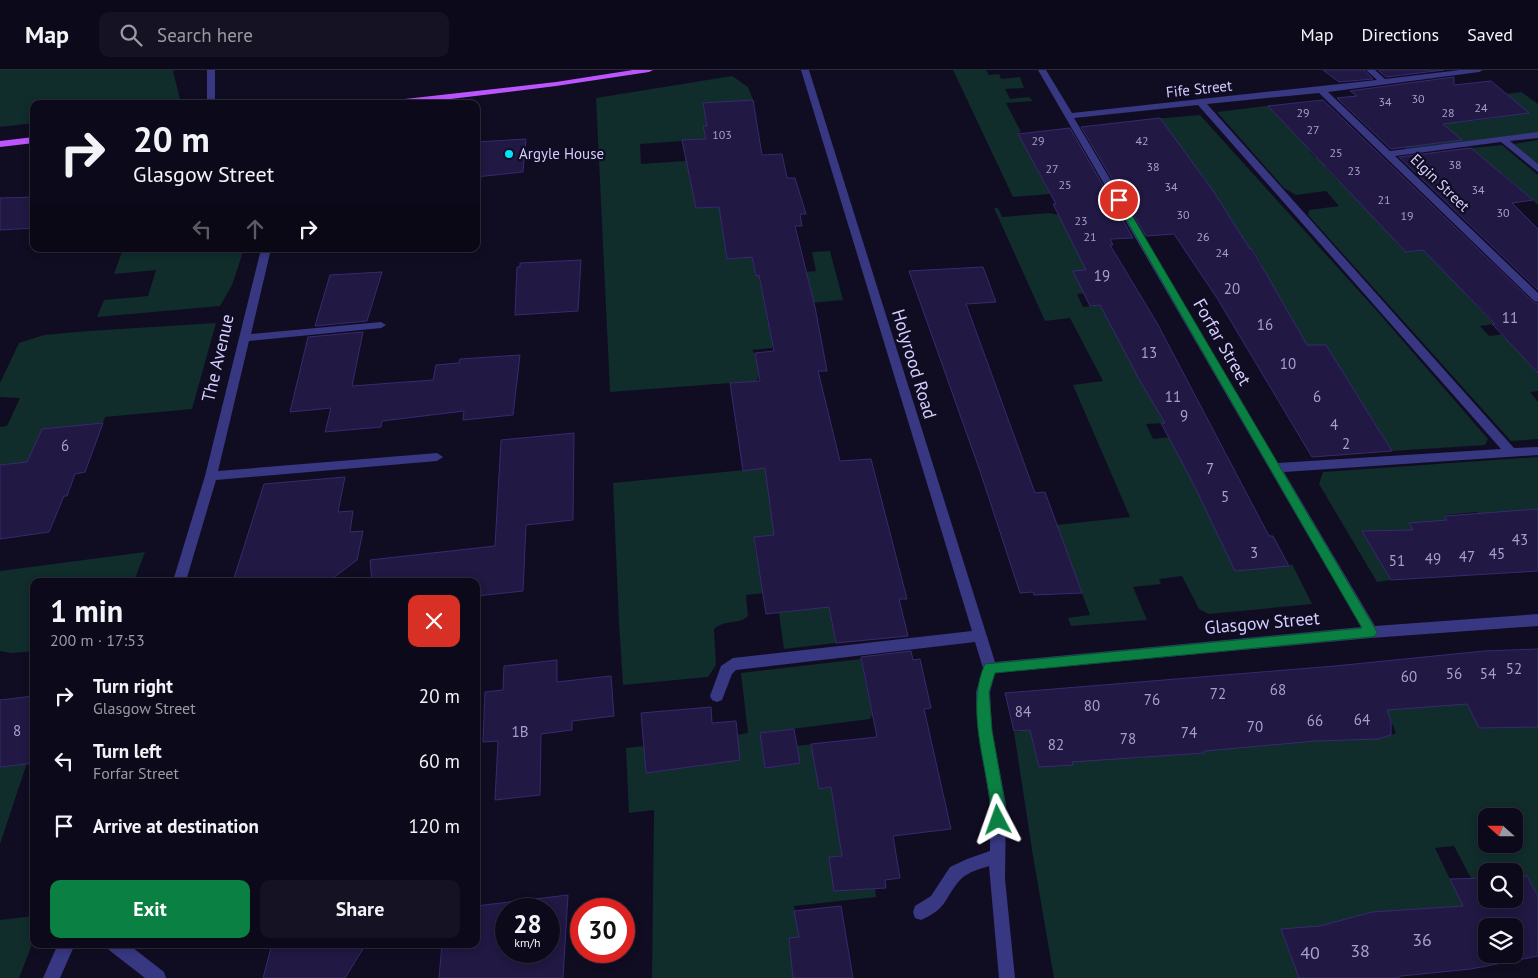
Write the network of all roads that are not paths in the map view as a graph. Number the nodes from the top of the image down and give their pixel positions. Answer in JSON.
{"nodes":[{"id":1,"x":211,"y":70,"type":"edge"},
{"id":2,"x":649,"y":70,"type":"edge"},
{"id":3,"x":805,"y":70,"type":"edge"},
{"id":4,"x":1042,"y":70,"type":"edge"},
{"id":5,"x":1370,"y":70,"type":"edge"},
{"id":6,"x":1479,"y":70,"type":"edge"},
{"id":7,"x":1383,"y":82,"type":"junction"},
{"id":8,"x":1321,"y":90,"type":"junction"},
{"id":9,"x":211,"y":100,"type":"edge"},
{"id":10,"x":421,"y":100,"type":"edge"},
{"id":11,"x":1200,"y":102,"type":"junction"},
{"id":12,"x":1070,"y":116,"type":"junction"},
{"id":13,"x":1538,"y":135,"type":"edge"},
{"id":14,"x":30,"y":140,"type":"edge"},
{"id":15,"x":1503,"y":140,"type":"junction"},
{"id":16,"x":0,"y":144,"type":"edge"},
{"id":17,"x":1389,"y":154,"type":"junction"},
{"id":18,"x":1538,"y":169,"type":"edge"},
{"id":19,"x":265,"y":252,"type":"edge"},
{"id":20,"x":1538,"y":299,"type":"edge"},
{"id":21,"x":381,"y":326,"type":"dead end"},
{"id":22,"x":244,"y":338,"type":"junction"},
{"id":23,"x":1538,"y":451,"type":"edge"},
{"id":24,"x":1511,"y":453,"type":"junction"},
{"id":25,"x":438,"y":457,"type":"dead end"},
{"id":26,"x":1275,"y":468,"type":"junction"},
{"id":27,"x":211,"y":476,"type":"junction"},
{"id":28,"x":180,"y":578,"type":"edge"},
{"id":29,"x":1538,"y":620,"type":"edge"},
{"id":30,"x":1371,"y":632,"type":"junction"},
{"id":31,"x":980,"y":636,"type":"junction"},
{"id":32,"x":990,"y":668,"type":"junction"},
{"id":33,"x":717,"y":696,"type":"dead end"},
{"id":34,"x":998,"y":856,"type":"junction"},
{"id":35,"x":921,"y":912,"type":"dead end"},
{"id":36,"x":65,"y":948,"type":"edge"},
{"id":37,"x":120,"y":948,"type":"edge"},
{"id":38,"x":51,"y":978,"type":"edge"},
{"id":39,"x":158,"y":978,"type":"edge"},
{"id":40,"x":1007,"y":978,"type":"edge"}],
"edges":[{"from":1,"to":9,"type":"street"},
{"from":2,"to":10,"type":"main road"},
{"from":3,"to":31,"type":"street","name":"Holyrood Road"},
{"from":4,"to":12,"type":"street","name":"Forfar Street"},
{"from":5,"to":7,"type":"street"},
{"from":6,"to":7,"type":"street","name":"Fife Street"},
{"from":7,"to":8,"type":"street","name":"Fife Street"},
{"from":8,"to":11,"type":"street","name":"Fife Street"},
{"from":8,"to":17,"type":"street","name":"Elgin Street"},
{"from":11,"to":12,"type":"street","name":"Fife Street"},
{"from":11,"to":24,"type":"street"},
{"from":12,"to":26,"type":"street","name":"Forfar Street"},
{"from":13,"to":15,"type":"street"},
{"from":14,"to":16,"type":"main road"},
{"from":15,"to":17,"type":"street"},
{"from":15,"to":18,"type":"street"},
{"from":17,"to":20,"type":"street","name":"Elgin Street"},
{"from":19,"to":22,"type":"street","name":"The Avenue"},
{"from":21,"to":22,"type":"street"},
{"from":22,"to":27,"type":"street","name":"The Avenue"},
{"from":23,"to":24,"type":"street"},
{"from":24,"to":26,"type":"street"},
{"from":25,"to":27,"type":"street"},
{"from":26,"to":30,"type":"street","name":"Forfar Street"},
{"from":27,"to":28,"type":"street","name":"The Avenue"},
{"from":29,"to":30,"type":"street","name":"Glasgow Street"},
{"from":30,"to":32,"type":"street","name":"Glasgow Street"},
{"from":31,"to":32,"type":"street","name":"Holyrood Road"},
{"from":31,"to":33,"type":"street"},
{"from":32,"to":34,"type":"street"},
{"from":34,"to":35,"type":"street"},
{"from":34,"to":40,"type":"street"},
{"from":36,"to":38,"type":"street"},
{"from":37,"to":39,"type":"street"}]}
